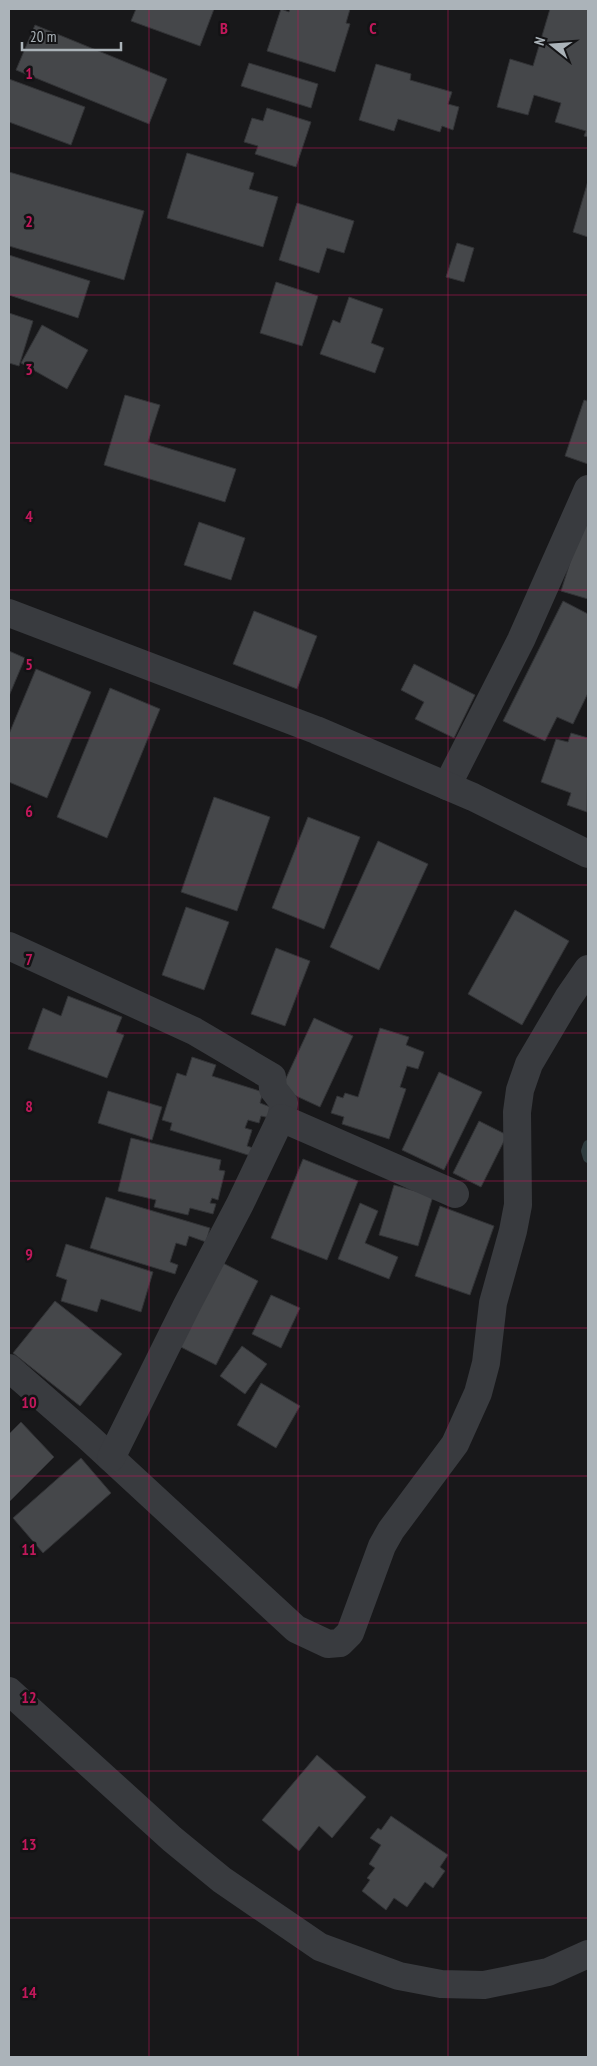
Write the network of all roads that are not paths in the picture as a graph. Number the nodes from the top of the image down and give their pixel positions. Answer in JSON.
{"nodes":[{"id":1,"x":588,"y":489,"type":"edge"},
{"id":2,"x":9,"y":613,"type":"edge"},
{"id":3,"x":447,"y":786,"type":"junction"},
{"id":4,"x":588,"y":854,"type":"edge"},
{"id":5,"x":9,"y":946,"type":"edge"},
{"id":6,"x":588,"y":969,"type":"edge"},
{"id":7,"x":281,"y":1118,"type":"junction"},
{"id":8,"x":455,"y":1194,"type":"dead end"},
{"id":9,"x":9,"y":1368,"type":"edge"},
{"id":10,"x":111,"y":1458,"type":"junction"},
{"id":11,"x":9,"y":1691,"type":"edge"},
{"id":12,"x":588,"y":1954,"type":"edge"}],
"edges":[{"from":1,"to":3,"type":"street"},
{"from":2,"to":3,"type":"street"},
{"from":3,"to":4,"type":"street"},
{"from":5,"to":7,"type":"street"},
{"from":6,"to":10,"type":"street"},
{"from":7,"to":8,"type":"street"},
{"from":7,"to":10,"type":"street"},
{"from":9,"to":10,"type":"street"},
{"from":11,"to":12,"type":"street"}]}
